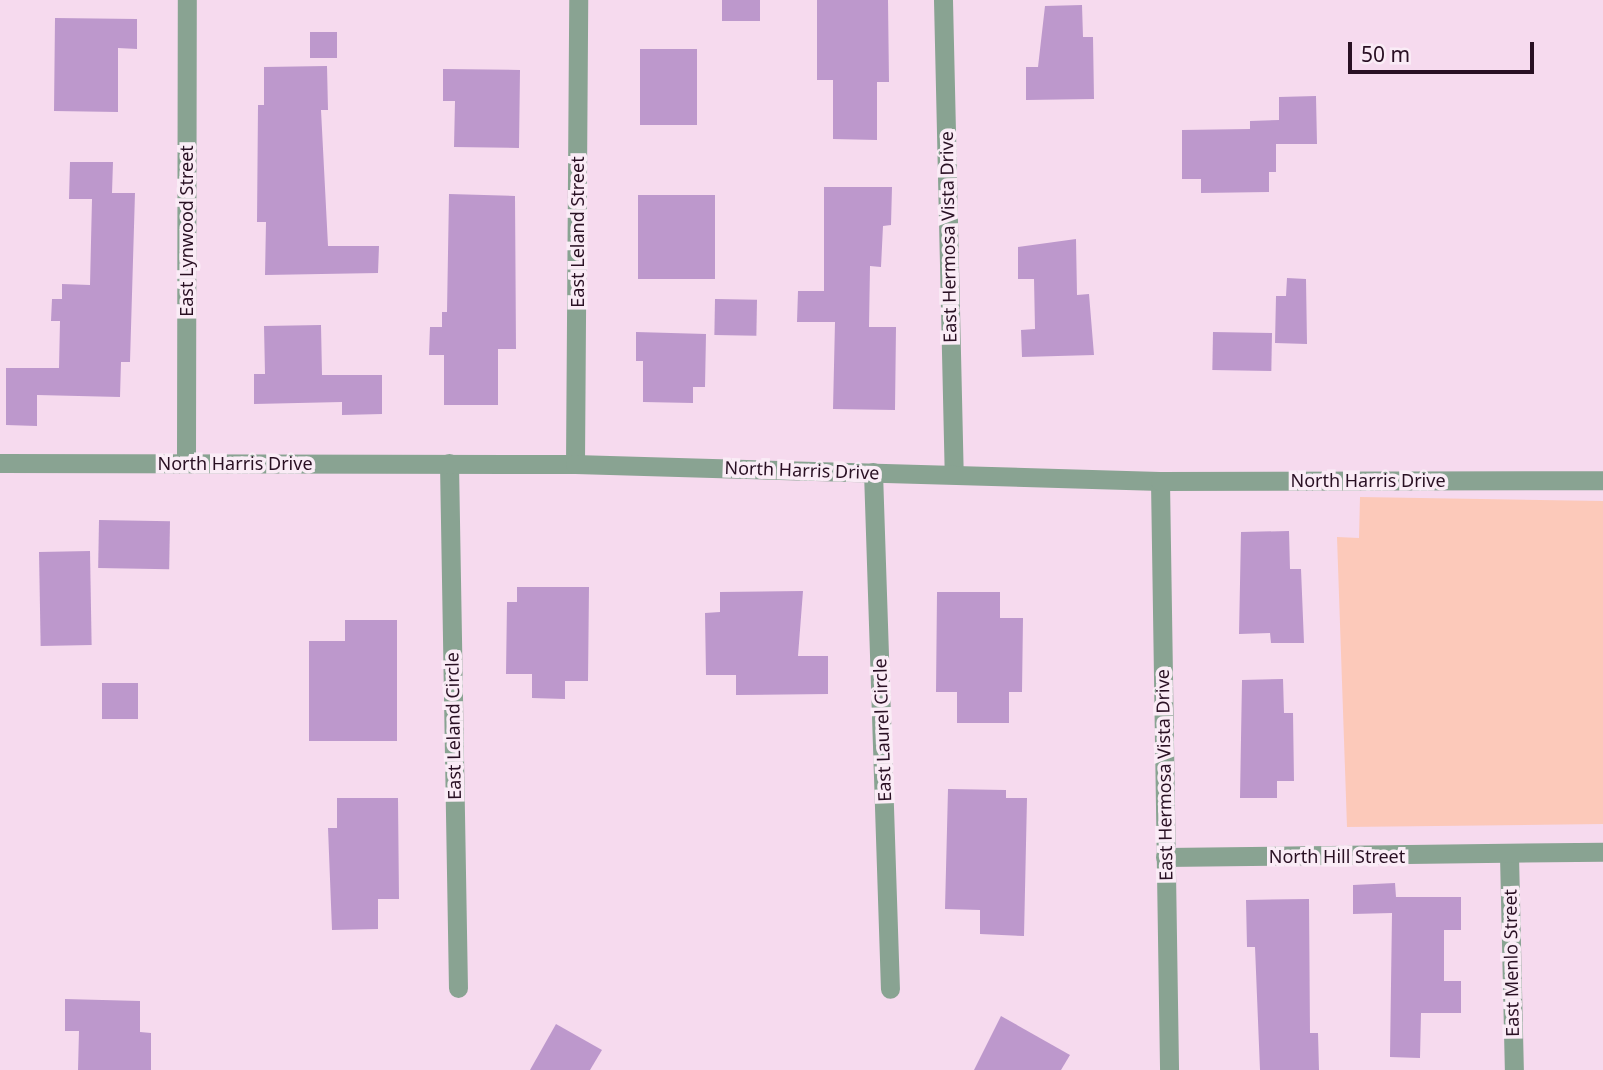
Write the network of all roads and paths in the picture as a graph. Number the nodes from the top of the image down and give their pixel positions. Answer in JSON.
{"nodes":[{"id":1,"x":187,"y":0,"type":"edge"},
{"id":2,"x":578,"y":0,"type":"edge"},
{"id":3,"x":943,"y":0,"type":"edge"},
{"id":4,"x":0,"y":463,"type":"edge"},
{"id":5,"x":187,"y":463,"type":"junction"},
{"id":6,"x":449,"y":463,"type":"junction"},
{"id":7,"x":575,"y":464,"type":"junction"},
{"id":8,"x":873,"y":472,"type":"junction"},
{"id":9,"x":954,"y":474,"type":"junction"},
{"id":10,"x":1603,"y":480,"type":"edge"},
{"id":11,"x":1160,"y":481,"type":"junction"},
{"id":12,"x":1603,"y":852,"type":"edge"},
{"id":13,"x":1509,"y":855,"type":"junction"},
{"id":14,"x":1166,"y":858,"type":"junction"},
{"id":15,"x":458,"y":988,"type":"dead end"},
{"id":16,"x":890,"y":989,"type":"dead end"},
{"id":17,"x":1170,"y":1070,"type":"edge"},
{"id":18,"x":1514,"y":1070,"type":"edge"}],
"edges":[{"from":1,"to":5,"type":"street","name":"East Lynwood Street"},
{"from":2,"to":7,"type":"street","name":"East Leland Street"},
{"from":3,"to":9,"type":"street","name":"East Hermosa Vista Drive"},
{"from":4,"to":5,"type":"street","name":"North Harris Drive"},
{"from":5,"to":6,"type":"street","name":"North Harris Drive"},
{"from":6,"to":7,"type":"street","name":"North Harris Drive"},
{"from":6,"to":15,"type":"street","name":"East Leland Circle"},
{"from":7,"to":8,"type":"street","name":"North Harris Drive"},
{"from":8,"to":9,"type":"street","name":"North Harris Drive"},
{"from":8,"to":16,"type":"street","name":"East Laurel Circle"},
{"from":9,"to":11,"type":"street","name":"North Harris Drive"},
{"from":10,"to":11,"type":"street","name":"North Harris Drive"},
{"from":11,"to":14,"type":"street","name":"East Hermosa Vista Drive"},
{"from":12,"to":13,"type":"street","name":"North Hill Street"},
{"from":13,"to":14,"type":"street","name":"North Hill Street"},
{"from":13,"to":18,"type":"street","name":"East Menlo Street"},
{"from":14,"to":17,"type":"street","name":"East Hermosa Vista Drive"}]}
